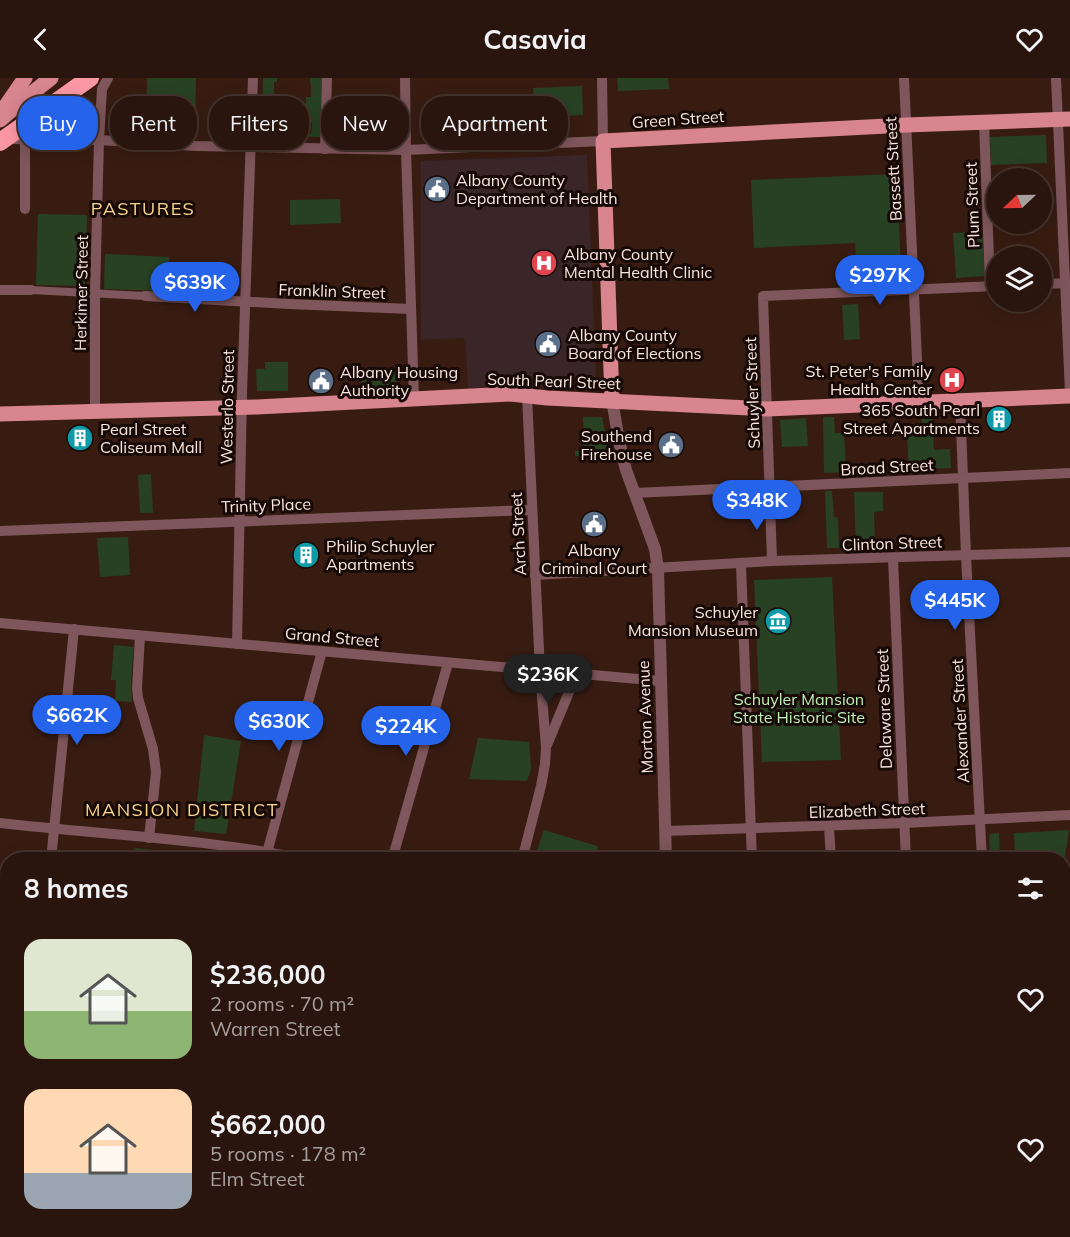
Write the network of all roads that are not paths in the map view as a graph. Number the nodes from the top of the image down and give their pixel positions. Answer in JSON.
{"nodes":[{"id":1,"x":25,"y":78,"type":"edge"},
{"id":2,"x":51,"y":78,"type":"edge"},
{"id":3,"x":90,"y":78,"type":"edge"},
{"id":4,"x":108,"y":78,"type":"edge"},
{"id":5,"x":253,"y":78,"type":"edge"},
{"id":6,"x":327,"y":78,"type":"edge"},
{"id":7,"x":405,"y":78,"type":"edge"},
{"id":8,"x":602,"y":78,"type":"edge"},
{"id":9,"x":904,"y":78,"type":"edge"},
{"id":10,"x":1056,"y":78,"type":"edge"},
{"id":11,"x":252,"y":96,"type":"edge"},
{"id":12,"x":327,"y":96,"type":"edge"},
{"id":13,"x":405,"y":96,"type":"edge"},
{"id":14,"x":0,"y":114,"type":"edge"},
{"id":15,"x":1064,"y":119,"type":"edge"},
{"id":16,"x":0,"y":120,"type":"edge"},
{"id":17,"x":984,"y":122,"type":"junction"},
{"id":18,"x":906,"y":125,"type":"junction"},
{"id":19,"x":0,"y":140,"type":"edge"},
{"id":20,"x":18,"y":140,"type":"edge"},
{"id":21,"x":99,"y":140,"type":"junction"},
{"id":22,"x":603,"y":141,"type":"junction"},
{"id":23,"x":209,"y":146,"type":"edge"},
{"id":24,"x":24,"y":150,"type":"edge"},
{"id":25,"x":251,"y":150,"type":"edge"},
{"id":26,"x":406,"y":150,"type":"edge"},
{"id":27,"x":409,"y":150,"type":"edge"},
{"id":28,"x":25,"y":210,"type":"dead end"},
{"id":29,"x":991,"y":246,"type":"edge"},
{"id":30,"x":1067,"y":283,"type":"edge"},
{"id":31,"x":1052,"y":284,"type":"edge"},
{"id":32,"x":986,"y":286,"type":"edge"},
{"id":33,"x":0,"y":290,"type":"edge"},
{"id":34,"x":31,"y":290,"type":"joint"},
{"id":35,"x":914,"y":290,"type":"junction"},
{"id":36,"x":95,"y":293,"type":"junction"},
{"id":37,"x":145,"y":296,"type":"joint"},
{"id":38,"x":245,"y":302,"type":"junction"},
{"id":39,"x":411,"y":309,"type":"junction"},
{"id":40,"x":1070,"y":394,"type":"edge"},
{"id":41,"x":527,"y":396,"type":"junction"},
{"id":42,"x":414,"y":399,"type":"junction"},
{"id":43,"x":612,"y":400,"type":"junction"},
{"id":44,"x":960,"y":400,"type":"junction"},
{"id":45,"x":919,"y":402,"type":"junction"},
{"id":46,"x":242,"y":407,"type":"junction"},
{"id":47,"x":767,"y":409,"type":"junction"},
{"id":48,"x":95,"y":411,"type":"junction"},
{"id":49,"x":0,"y":414,"type":"edge"},
{"id":50,"x":1070,"y":473,"type":"edge"},
{"id":51,"x":962,"y":478,"type":"junction"},
{"id":52,"x":770,"y":487,"type":"junction"},
{"id":53,"x":634,"y":493,"type":"junction"},
{"id":54,"x":532,"y":510,"type":"junction"},
{"id":55,"x":240,"y":521,"type":"junction"},
{"id":56,"x":0,"y":531,"type":"edge"},
{"id":57,"x":1070,"y":552,"type":"edge"},
{"id":58,"x":966,"y":556,"type":"junction"},
{"id":59,"x":893,"y":558,"type":"junction"},
{"id":60,"x":772,"y":561,"type":"junction"},
{"id":61,"x":741,"y":564,"type":"junction"},
{"id":62,"x":658,"y":569,"type":"junction"},
{"id":63,"x":535,"y":575,"type":"junction"},
{"id":64,"x":0,"y":622,"type":"edge"},
{"id":65,"x":74,"y":629,"type":"junction"},
{"id":66,"x":140,"y":636,"type":"junction"},
{"id":67,"x":237,"y":644,"type":"junction"},
{"id":68,"x":321,"y":651,"type":"junction"},
{"id":69,"x":448,"y":663,"type":"junction"},
{"id":70,"x":540,"y":671,"type":"junction"},
{"id":71,"x":577,"y":674,"type":"junction"},
{"id":72,"x":661,"y":681,"type":"junction"},
{"id":73,"x":546,"y":747,"type":"junction"},
{"id":74,"x":1070,"y":815,"type":"edge"},
{"id":75,"x":980,"y":820,"type":"junction"},
{"id":76,"x":0,"y":823,"type":"edge"},
{"id":77,"x":904,"y":823,"type":"junction"},
{"id":78,"x":829,"y":826,"type":"junction"},
{"id":79,"x":751,"y":829,"type":"junction"},
{"id":80,"x":55,"y":830,"type":"junction"},
{"id":81,"x":665,"y":831,"type":"junction"},
{"id":82,"x":148,"y":838,"type":"junction"},
{"id":83,"x":52,"y":852,"type":"edge"},
{"id":84,"x":240,"y":852,"type":"edge"},
{"id":85,"x":267,"y":852,"type":"edge"},
{"id":86,"x":394,"y":852,"type":"edge"},
{"id":87,"x":524,"y":852,"type":"edge"},
{"id":88,"x":666,"y":852,"type":"edge"},
{"id":89,"x":752,"y":852,"type":"edge"},
{"id":90,"x":831,"y":852,"type":"edge"},
{"id":91,"x":906,"y":852,"type":"edge"},
{"id":92,"x":982,"y":852,"type":"edge"}],
"edges":[{"from":1,"to":14,"type":"main road"},
{"from":2,"to":16,"type":"main road"},
{"from":3,"to":19,"type":"highway"},
{"from":4,"to":21,"type":"street","name":"Herkimer Street"},
{"from":5,"to":11,"type":"street","name":"Westerlo Street"},
{"from":6,"to":12,"type":"street"},
{"from":7,"to":13,"type":"street"},
{"from":8,"to":22,"type":"street"},
{"from":9,"to":18,"type":"street","name":"Bassett Street"},
{"from":10,"to":15,"type":"street"},
{"from":15,"to":17,"type":"main road","name":"Green Street"},
{"from":15,"to":30,"type":"street"},
{"from":17,"to":18,"type":"main road","name":"Green Street"},
{"from":17,"to":29,"type":"street","name":"Plum Street"},
{"from":18,"to":22,"type":"main road","name":"Green Street"},
{"from":18,"to":35,"type":"street","name":"Bassett Street"},
{"from":19,"to":20,"type":"street","name":"Green Street"},
{"from":21,"to":23,"type":"street","name":"Green Street"},
{"from":21,"to":36,"type":"street","name":"Herkimer Street"},
{"from":22,"to":27,"type":"street","name":"Green Street"},
{"from":22,"to":43,"type":"main road"},
{"from":24,"to":28,"type":"street"},
{"from":25,"to":38,"type":"street","name":"Westerlo Street"},
{"from":26,"to":39,"type":"street"},
{"from":30,"to":31,"type":"street"},
{"from":30,"to":40,"type":"street"},
{"from":32,"to":35,"type":"street"},
{"from":33,"to":34,"type":"street","name":"Franklin Street"},
{"from":34,"to":36,"type":"street","name":"Franklin Street"},
{"from":35,"to":45,"type":"street","name":"Bassett Street"},
{"from":35,"to":47,"type":"street","name":"Schuyler Street"},
{"from":36,"to":37,"type":"street","name":"Franklin Street"},
{"from":36,"to":48,"type":"street","name":"Herkimer Street"},
{"from":37,"to":38,"type":"street","name":"Franklin Street"},
{"from":38,"to":39,"type":"street","name":"Franklin Street"},
{"from":38,"to":46,"type":"street","name":"Westerlo Street"},
{"from":39,"to":42,"type":"street"},
{"from":40,"to":44,"type":"main road","name":"South Pearl Street"},
{"from":41,"to":42,"type":"main road","name":"South Pearl Street"},
{"from":41,"to":43,"type":"main road","name":"South Pearl Street"},
{"from":41,"to":54,"type":"street","name":"Arch Street"},
{"from":42,"to":46,"type":"main road","name":"South Pearl Street"},
{"from":43,"to":47,"type":"main road","name":"South Pearl Street"},
{"from":43,"to":53,"type":"street","name":"Morton Avenue"},
{"from":44,"to":45,"type":"main road","name":"South Pearl Street"},
{"from":44,"to":51,"type":"street","name":"Alexander Street"},
{"from":45,"to":47,"type":"main road","name":"South Pearl Street"},
{"from":46,"to":48,"type":"main road","name":"South Pearl Street"},
{"from":46,"to":55,"type":"street","name":"Westerlo Street"},
{"from":47,"to":52,"type":"street","name":"Schuyler Street"},
{"from":48,"to":49,"type":"main road","name":"South Pearl Street"},
{"from":50,"to":51,"type":"street","name":"Broad Street"},
{"from":51,"to":52,"type":"street","name":"Broad Street"},
{"from":51,"to":58,"type":"street","name":"Alexander Street"},
{"from":52,"to":53,"type":"street","name":"Broad Street"},
{"from":52,"to":60,"type":"street","name":"Schuyler Street"},
{"from":53,"to":62,"type":"street","name":"Morton Avenue"},
{"from":54,"to":55,"type":"street","name":"Trinity Place"},
{"from":54,"to":63,"type":"street","name":"Arch Street"},
{"from":55,"to":56,"type":"street","name":"Trinity Place"},
{"from":55,"to":67,"type":"street","name":"Westerlo Street"},
{"from":57,"to":58,"type":"street","name":"Clinton Street"},
{"from":58,"to":59,"type":"street","name":"Clinton Street"},
{"from":58,"to":75,"type":"street","name":"Alexander Street"},
{"from":59,"to":60,"type":"street","name":"Clinton Street"},
{"from":59,"to":77,"type":"street","name":"Delaware Street"},
{"from":60,"to":61,"type":"street","name":"Clinton Street"},
{"from":61,"to":62,"type":"street","name":"Clinton Street"},
{"from":61,"to":79,"type":"street"},
{"from":62,"to":63,"type":"street","name":"Clinton Street"},
{"from":62,"to":72,"type":"street","name":"Morton Avenue"},
{"from":63,"to":70,"type":"street","name":"Arch Street"},
{"from":64,"to":65,"type":"street","name":"Grand Street"},
{"from":65,"to":66,"type":"street","name":"Grand Street"},
{"from":65,"to":80,"type":"street"},
{"from":66,"to":67,"type":"street","name":"Grand Street"},
{"from":66,"to":82,"type":"street"},
{"from":67,"to":68,"type":"street","name":"Grand Street"},
{"from":68,"to":69,"type":"street","name":"Grand Street"},
{"from":68,"to":85,"type":"street"},
{"from":69,"to":70,"type":"street","name":"Grand Street"},
{"from":69,"to":86,"type":"street"},
{"from":70,"to":71,"type":"street","name":"Grand Street"},
{"from":70,"to":73,"type":"street","name":"Arch Street"},
{"from":71,"to":72,"type":"street","name":"Grand Street"},
{"from":71,"to":73,"type":"street"},
{"from":72,"to":81,"type":"street","name":"Morton Avenue"},
{"from":73,"to":87,"type":"street"},
{"from":74,"to":75,"type":"street","name":"Elizabeth Street"},
{"from":75,"to":77,"type":"street","name":"Elizabeth Street"},
{"from":75,"to":92,"type":"street","name":"Alexander Street"},
{"from":76,"to":80,"type":"street"},
{"from":77,"to":78,"type":"street","name":"Elizabeth Street"},
{"from":77,"to":91,"type":"street","name":"Delaware Street"},
{"from":78,"to":79,"type":"street","name":"Elizabeth Street"},
{"from":78,"to":90,"type":"street"},
{"from":79,"to":81,"type":"street","name":"Elizabeth Street"},
{"from":79,"to":89,"type":"street"},
{"from":80,"to":82,"type":"street"},
{"from":80,"to":83,"type":"street"},
{"from":81,"to":88,"type":"street","name":"Morton Avenue"},
{"from":82,"to":84,"type":"street"}]}
